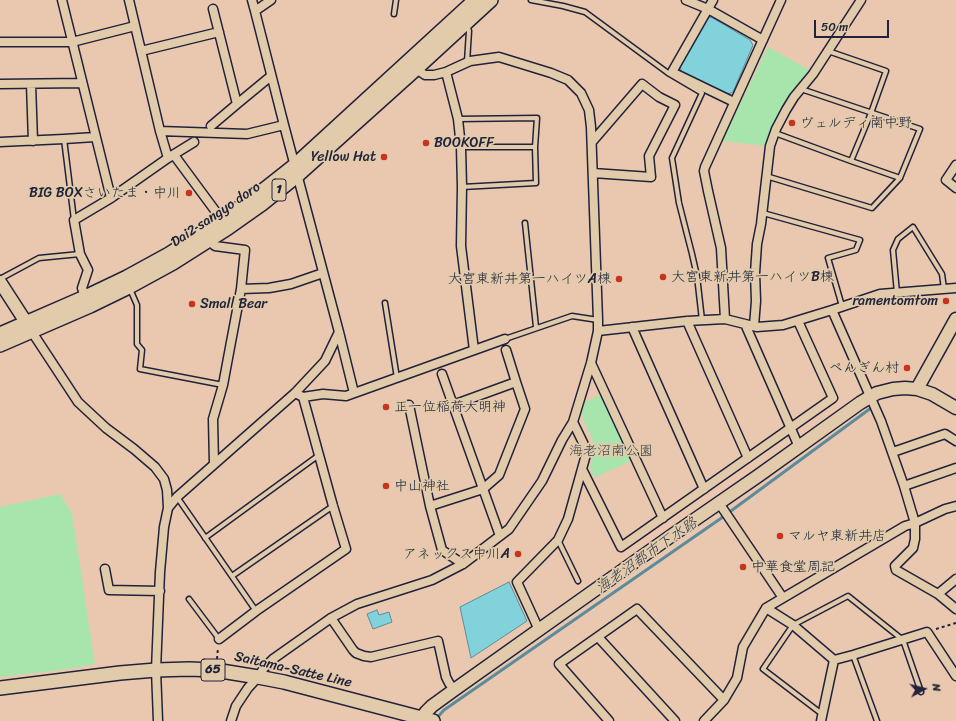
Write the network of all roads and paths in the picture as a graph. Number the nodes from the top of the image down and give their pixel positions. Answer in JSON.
{"nodes":[{"id":1,"x":62,"y":0,"type":"edge"},
{"id":2,"x":129,"y":0,"type":"edge"},
{"id":3,"x":252,"y":0,"type":"edge"},
{"id":4,"x":271,"y":0,"type":"edge"},
{"id":5,"x":396,"y":0,"type":"edge"},
{"id":6,"x":475,"y":0,"type":"edge"},
{"id":7,"x":491,"y":0,"type":"edge"},
{"id":8,"x":531,"y":0,"type":"edge"},
{"id":9,"x":686,"y":0,"type":"edge"},
{"id":10,"x":713,"y":0,"type":"edge"},
{"id":11,"x":781,"y":0,"type":"edge"},
{"id":12,"x":861,"y":0,"type":"edge"},
{"id":13,"x":213,"y":9,"type":"dead end"},
{"id":14,"x":708,"y":9,"type":"junction"},
{"id":15,"x":256,"y":11,"type":"junction"},
{"id":16,"x":394,"y":14,"type":"dead end"},
{"id":17,"x":466,"y":23,"type":"junction"},
{"id":18,"x":135,"y":26,"type":"junction"},
{"id":19,"x":219,"y":32,"type":"junction"},
{"id":20,"x":763,"y":40,"type":"junction"},
{"id":21,"x":0,"y":42,"type":"edge"},
{"id":22,"x":72,"y":42,"type":"junction"},
{"id":23,"x":141,"y":51,"type":"junction"},
{"id":24,"x":828,"y":51,"type":"junction"},
{"id":25,"x":467,"y":62,"type":"junction"},
{"id":26,"x":416,"y":69,"type":"junction"},
{"id":27,"x":446,"y":72,"type":"junction"},
{"id":28,"x":271,"y":76,"type":"junction"},
{"id":29,"x":0,"y":84,"type":"edge"},
{"id":30,"x":31,"y":84,"type":"junction"},
{"id":31,"x":82,"y":84,"type":"junction"},
{"id":32,"x":801,"y":89,"type":"junction"},
{"id":33,"x":734,"y":102,"type":"junction"},
{"id":34,"x":237,"y":104,"type":"junction"},
{"id":35,"x":871,"y":113,"type":"junction"},
{"id":36,"x":458,"y":119,"type":"junction"},
{"id":37,"x":284,"y":125,"type":"junction"},
{"id":38,"x":211,"y":126,"type":"dead end"},
{"id":39,"x":160,"y":131,"type":"junction"},
{"id":40,"x":775,"y":133,"type":"junction"},
{"id":41,"x":95,"y":136,"type":"junction"},
{"id":42,"x":64,"y":139,"type":"junction"},
{"id":43,"x":33,"y":141,"type":"junction"},
{"id":44,"x":0,"y":142,"type":"edge"},
{"id":45,"x":194,"y":142,"type":"dead end"},
{"id":46,"x":592,"y":142,"type":"junction"},
{"id":47,"x":535,"y":146,"type":"junction"},
{"id":48,"x":461,"y":147,"type":"junction"},
{"id":49,"x":171,"y":157,"type":"junction"},
{"id":50,"x":851,"y":161,"type":"junction"},
{"id":51,"x":956,"y":165,"type":"edge"},
{"id":52,"x":296,"y":170,"type":"junction"},
{"id":53,"x":593,"y":173,"type":"junction"},
{"id":54,"x":766,"y":176,"type":"junction"},
{"id":55,"x":900,"y":178,"type":"junction"},
{"id":56,"x":462,"y":187,"type":"junction"},
{"id":57,"x":956,"y":188,"type":"edge"},
{"id":58,"x":111,"y":198,"type":"junction"},
{"id":59,"x":762,"y":213,"type":"junction"},
{"id":60,"x":74,"y":220,"type":"junction"},
{"id":61,"x":222,"y":220,"type":"junction"},
{"id":62,"x":525,"y":223,"type":"dead end"},
{"id":63,"x":208,"y":241,"type":"junction"},
{"id":64,"x":80,"y":254,"type":"junction"},
{"id":65,"x":323,"y":273,"type":"junction"},
{"id":66,"x":0,"y":281,"type":"edge"},
{"id":67,"x":129,"y":287,"type":"junction"},
{"id":68,"x":956,"y":288,"type":"edge"},
{"id":69,"x":241,"y":289,"type":"junction"},
{"id":70,"x":944,"y":289,"type":"junction"},
{"id":71,"x":897,"y":293,"type":"junction"},
{"id":72,"x":85,"y":298,"type":"junction"},
{"id":73,"x":385,"y":302,"type":"dead end"},
{"id":74,"x":842,"y":306,"type":"junction"},
{"id":75,"x":832,"y":310,"type":"junction"},
{"id":76,"x":725,"y":319,"type":"junction"},
{"id":77,"x":956,"y":319,"type":"edge"},
{"id":78,"x":598,"y":320,"type":"junction"},
{"id":79,"x":702,"y":320,"type":"junction"},
{"id":80,"x":798,"y":320,"type":"junction"},
{"id":81,"x":687,"y":321,"type":"junction"},
{"id":82,"x":745,"y":324,"type":"junction"},
{"id":83,"x":754,"y":326,"type":"junction"},
{"id":84,"x":29,"y":327,"type":"junction"},
{"id":85,"x":632,"y":327,"type":"junction"},
{"id":86,"x":536,"y":328,"type":"junction"},
{"id":87,"x":598,"y":331,"type":"junction"},
{"id":88,"x":339,"y":332,"type":"junction"},
{"id":89,"x":0,"y":334,"type":"edge"},
{"id":90,"x":505,"y":339,"type":"joint"},
{"id":91,"x":0,"y":345,"type":"edge"},
{"id":92,"x":474,"y":350,"type":"junction"},
{"id":93,"x":506,"y":350,"type":"dead end"},
{"id":94,"x":591,"y":362,"type":"junction"},
{"id":95,"x":442,"y":374,"type":"dead end"},
{"id":96,"x":397,"y":378,"type":"junction"},
{"id":97,"x":516,"y":382,"type":"junction"},
{"id":98,"x":223,"y":385,"type":"junction"},
{"id":99,"x":917,"y":388,"type":"junction"},
{"id":100,"x":354,"y":393,"type":"junction"},
{"id":101,"x":299,"y":395,"type":"junction"},
{"id":102,"x":870,"y":397,"type":"junction"},
{"id":103,"x":409,"y":405,"type":"dead end"},
{"id":104,"x":453,"y":405,"type":"junction"},
{"id":105,"x":956,"y":408,"type":"edge"},
{"id":106,"x":573,"y":422,"type":"junction"},
{"id":107,"x":791,"y":428,"type":"junction"},
{"id":108,"x":956,"y":441,"type":"edge"},
{"id":109,"x":799,"y":447,"type":"junction"},
{"id":110,"x":893,"y":452,"type":"junction"},
{"id":111,"x":319,"y":455,"type":"junction"},
{"id":112,"x":748,"y":458,"type":"junction"},
{"id":113,"x":214,"y":464,"type":"junction"},
{"id":114,"x":956,"y":468,"type":"edge"},
{"id":115,"x":582,"y":469,"type":"junction"},
{"id":116,"x":904,"y":486,"type":"junction"},
{"id":117,"x":483,"y":489,"type":"junction"},
{"id":118,"x":704,"y":489,"type":"junction"},
{"id":119,"x":177,"y":497,"type":"junction"},
{"id":120,"x":333,"y":506,"type":"junction"},
{"id":121,"x":430,"y":506,"type":"junction"},
{"id":122,"x":721,"y":506,"type":"junction"},
{"id":123,"x":956,"y":506,"type":"edge"},
{"id":124,"x":168,"y":508,"type":"junction"},
{"id":125,"x":662,"y":518,"type":"junction"},
{"id":126,"x":915,"y":523,"type":"junction"},
{"id":127,"x":500,"y":536,"type":"junction"},
{"id":128,"x":205,"y":538,"type":"junction"},
{"id":129,"x":558,"y":540,"type":"junction"},
{"id":130,"x":463,"y":564,"type":"junction"},
{"id":131,"x":105,"y":569,"type":"dead end"},
{"id":132,"x":232,"y":576,"type":"junction"},
{"id":133,"x":956,"y":579,"type":"edge"},
{"id":134,"x":578,"y":581,"type":"dead end"},
{"id":135,"x":160,"y":591,"type":"junction"},
{"id":136,"x":938,"y":594,"type":"junction"},
{"id":137,"x":783,"y":598,"type":"junction"},
{"id":138,"x":189,"y":599,"type":"dead end"},
{"id":139,"x":766,"y":608,"type":"junction"},
{"id":140,"x":956,"y":609,"type":"edge"},
{"id":141,"x":256,"y":611,"type":"junction"},
{"id":142,"x":331,"y":618,"type":"junction"},
{"id":143,"x":956,"y":623,"type":"edge"},
{"id":144,"x":793,"y":625,"type":"junction"},
{"id":145,"x":539,"y":630,"type":"junction"},
{"id":146,"x":927,"y":632,"type":"junction"},
{"id":147,"x":598,"y":637,"type":"junction"},
{"id":148,"x":219,"y":639,"type":"junction"},
{"id":149,"x":903,"y":640,"type":"junction"},
{"id":150,"x":853,"y":655,"type":"junction"},
{"id":151,"x":834,"y":660,"type":"junction"},
{"id":152,"x":156,"y":670,"type":"junction"},
{"id":153,"x":215,"y":670,"type":"junction"},
{"id":154,"x":956,"y":676,"type":"edge"},
{"id":155,"x":258,"y":677,"type":"junction"},
{"id":156,"x":0,"y":688,"type":"edge"},
{"id":157,"x":454,"y":690,"type":"junction"},
{"id":158,"x":921,"y":692,"type":"dead end"},
{"id":159,"x":724,"y":700,"type":"junction"},
{"id":160,"x":822,"y":718,"type":"edge"},
{"id":161,"x":429,"y":720,"type":"edge"},
{"id":162,"x":158,"y":721,"type":"edge"},
{"id":163,"x":231,"y":721,"type":"edge"},
{"id":164,"x":609,"y":721,"type":"edge"},
{"id":165,"x":675,"y":721,"type":"edge"},
{"id":166,"x":704,"y":721,"type":"edge"},
{"id":167,"x":877,"y":721,"type":"edge"}],
"edges":[{"from":1,"to":22,"type":"street"},
{"from":2,"to":18,"type":"street"},
{"from":3,"to":15,"type":"street"},
{"from":4,"to":15,"type":"street"},
{"from":5,"to":16,"type":"lane"},
{"from":6,"to":52,"type":"main road","name":"Dai2 sangyo doro","number":"1"},
{"from":7,"to":17,"type":"main road","name":"Dai2 sangyo doro","number":"1"},
{"from":8,"to":79,"type":"lane"},
{"from":9,"to":14,"type":"street"},
{"from":10,"to":14,"type":"street"},
{"from":11,"to":20,"type":"street"},
{"from":12,"to":24,"type":"street"},
{"from":13,"to":19,"type":"street"},
{"from":14,"to":20,"type":"street"},
{"from":14,"to":33,"type":"street"},
{"from":15,"to":28,"type":"street"},
{"from":17,"to":25,"type":"lane"},
{"from":17,"to":26,"type":"main road","name":"Dai2 sangyo doro","number":"1"},
{"from":18,"to":22,"type":"street"},
{"from":18,"to":23,"type":"street"},
{"from":19,"to":23,"type":"street"},
{"from":19,"to":34,"type":"street"},
{"from":20,"to":33,"type":"street"},
{"from":21,"to":22,"type":"street"},
{"from":22,"to":31,"type":"street"},
{"from":23,"to":39,"type":"street"},
{"from":24,"to":32,"type":"street"},
{"from":24,"to":35,"type":"lane"},
{"from":25,"to":27,"type":"street"},
{"from":25,"to":46,"type":"street"},
{"from":26,"to":27,"type":"street"},
{"from":26,"to":52,"type":"main road","name":"Dai2 sangyo doro","number":"1"},
{"from":27,"to":36,"type":"street"},
{"from":28,"to":34,"type":"street"},
{"from":28,"to":37,"type":"street"},
{"from":29,"to":30,"type":"street"},
{"from":30,"to":31,"type":"street"},
{"from":30,"to":43,"type":"street"},
{"from":31,"to":41,"type":"street"},
{"from":32,"to":35,"type":"lane"},
{"from":32,"to":40,"type":"street"},
{"from":33,"to":76,"type":"street"},
{"from":34,"to":38,"type":"street"},
{"from":35,"to":50,"type":"lane"},
{"from":35,"to":55,"type":"lane"},
{"from":36,"to":47,"type":"lane"},
{"from":36,"to":48,"type":"street"},
{"from":37,"to":39,"type":"street"},
{"from":37,"to":52,"type":"street"},
{"from":39,"to":49,"type":"street"},
{"from":40,"to":50,"type":"lane"},
{"from":40,"to":54,"type":"street"},
{"from":41,"to":42,"type":"street"},
{"from":41,"to":58,"type":"street"},
{"from":42,"to":43,"type":"street"},
{"from":42,"to":60,"type":"lane"},
{"from":43,"to":44,"type":"street"},
{"from":45,"to":49,"type":"street"},
{"from":46,"to":53,"type":"street"},
{"from":46,"to":53,"type":"street"},
{"from":47,"to":48,"type":"lane"},
{"from":47,"to":56,"type":"lane"},
{"from":48,"to":56,"type":"street"},
{"from":49,"to":58,"type":"street"},
{"from":49,"to":61,"type":"street"},
{"from":50,"to":55,"type":"lane"},
{"from":51,"to":57,"type":"street"},
{"from":52,"to":61,"type":"main road","name":"Dai2 sangyo doro","number":"1"},
{"from":52,"to":63,"type":"main road","name":"Dai2 sangyo doro","number":"1"},
{"from":52,"to":65,"type":"street"},
{"from":53,"to":78,"type":"street"},
{"from":54,"to":55,"type":"lane"},
{"from":54,"to":59,"type":"street"},
{"from":56,"to":92,"type":"street"},
{"from":58,"to":60,"type":"street"},
{"from":59,"to":74,"type":"lane"},
{"from":59,"to":83,"type":"street"},
{"from":60,"to":64,"type":"street"},
{"from":61,"to":72,"type":"main road","name":"Dai2 sangyo doro","number":"1"},
{"from":62,"to":86,"type":"lane"},
{"from":63,"to":67,"type":"main road","name":"Dai2 sangyo doro","number":"1"},
{"from":63,"to":69,"type":"street"},
{"from":64,"to":66,"type":"lane"},
{"from":64,"to":72,"type":"street"},
{"from":65,"to":69,"type":"street"},
{"from":65,"to":88,"type":"street"},
{"from":66,"to":84,"type":"street"},
{"from":67,"to":84,"type":"main road","name":"Dai2 sangyo doro","number":"1"},
{"from":67,"to":98,"type":"lane"},
{"from":68,"to":70,"type":"street"},
{"from":69,"to":98,"type":"street"},
{"from":70,"to":71,"type":"street"},
{"from":70,"to":71,"type":"lane"},
{"from":71,"to":74,"type":"street"},
{"from":72,"to":84,"type":"main road","name":"Dai2 sangyo doro","number":"1"},
{"from":73,"to":96,"type":"lane"},
{"from":74,"to":75,"type":"street"},
{"from":75,"to":80,"type":"street"},
{"from":75,"to":102,"type":"street"},
{"from":76,"to":79,"type":"street"},
{"from":76,"to":82,"type":"street"},
{"from":77,"to":99,"type":"street"},
{"from":78,"to":86,"type":"lane"},
{"from":78,"to":87,"type":"street"},
{"from":79,"to":81,"type":"street"},
{"from":80,"to":83,"type":"street"},
{"from":80,"to":107,"type":"street"},
{"from":81,"to":85,"type":"street"},
{"from":81,"to":112,"type":"street"},
{"from":82,"to":83,"type":"street"},
{"from":82,"to":107,"type":"street"},
{"from":84,"to":89,"type":"main road","name":"Dai2 sangyo doro","number":"1"},
{"from":84,"to":91,"type":"main road","name":"Dai2 sangyo doro","number":"1"},
{"from":84,"to":124,"type":"street"},
{"from":85,"to":87,"type":"street"},
{"from":85,"to":118,"type":"street"},
{"from":86,"to":90,"type":"lane"},
{"from":87,"to":94,"type":"street"},
{"from":88,"to":100,"type":"street"},
{"from":88,"to":101,"type":"street"},
{"from":90,"to":92,"type":"street"},
{"from":92,"to":96,"type":"street"},
{"from":93,"to":97,"type":"street"},
{"from":94,"to":106,"type":"street"},
{"from":94,"to":125,"type":"street"},
{"from":95,"to":104,"type":"street"},
{"from":96,"to":100,"type":"street"},
{"from":97,"to":104,"type":"street"},
{"from":97,"to":117,"type":"street"},
{"from":98,"to":113,"type":"street"},
{"from":99,"to":102,"type":"street"},
{"from":99,"to":105,"type":"street"},
{"from":100,"to":101,"type":"street"},
{"from":101,"to":111,"type":"street"},
{"from":101,"to":113,"type":"street"},
{"from":102,"to":109,"type":"street"},
{"from":102,"to":110,"type":"street"},
{"from":103,"to":121,"type":"street"},
{"from":104,"to":117,"type":"street"},
{"from":106,"to":115,"type":"street"},
{"from":106,"to":127,"type":"street"},
{"from":107,"to":109,"type":"street"},
{"from":107,"to":112,"type":"street"},
{"from":108,"to":110,"type":"street"},
{"from":109,"to":122,"type":"street"},
{"from":110,"to":116,"type":"street"},
{"from":111,"to":120,"type":"street"},
{"from":111,"to":128,"type":"lane"},
{"from":112,"to":118,"type":"street"},
{"from":113,"to":119,"type":"street"},
{"from":114,"to":116,"type":"street"},
{"from":115,"to":125,"type":"street"},
{"from":115,"to":129,"type":"street"},
{"from":116,"to":126,"type":"street"},
{"from":117,"to":121,"type":"street"},
{"from":117,"to":127,"type":"street"},
{"from":118,"to":125,"type":"street"},
{"from":119,"to":124,"type":"street"},
{"from":119,"to":128,"type":"lane"},
{"from":120,"to":132,"type":"lane"},
{"from":120,"to":141,"type":"street"},
{"from":121,"to":130,"type":"street"},
{"from":122,"to":137,"type":"street"},
{"from":122,"to":145,"type":"street"},
{"from":123,"to":126,"type":"street"},
{"from":124,"to":135,"type":"street"},
{"from":126,"to":136,"type":"street"},
{"from":126,"to":137,"type":"street"},
{"from":127,"to":130,"type":"street"},
{"from":128,"to":132,"type":"lane"},
{"from":129,"to":134,"type":"lane"},
{"from":129,"to":145,"type":"street"},
{"from":130,"to":142,"type":"street"},
{"from":131,"to":135,"type":"street"},
{"from":132,"to":141,"type":"lane"},
{"from":133,"to":136,"type":"street"},
{"from":135,"to":152,"type":"street"},
{"from":136,"to":140,"type":"street"},
{"from":137,"to":139,"type":"street"},
{"from":138,"to":148,"type":"lane"},
{"from":139,"to":144,"type":"street"},
{"from":139,"to":159,"type":"street"},
{"from":141,"to":148,"type":"street"},
{"from":142,"to":155,"type":"street"},
{"from":142,"to":157,"type":"street"},
{"from":143,"to":146,"type":"path"},
{"from":144,"to":149,"type":"lane"},
{"from":144,"to":151,"type":"street"},
{"from":144,"to":160,"type":"lane"},
{"from":145,"to":157,"type":"street"},
{"from":146,"to":149,"type":"street"},
{"from":146,"to":154,"type":"street"},
{"from":147,"to":159,"type":"street"},
{"from":147,"to":164,"type":"street"},
{"from":147,"to":165,"type":"street"},
{"from":148,"to":153,"type":"path"},
{"from":149,"to":150,"type":"street"},
{"from":149,"to":158,"type":"lane"},
{"from":150,"to":151,"type":"street"},
{"from":150,"to":167,"type":"lane"},
{"from":151,"to":160,"type":"street"},
{"from":152,"to":153,"type":"main road","name":"Saitama-Satte Line","number":"65"},
{"from":152,"to":156,"type":"main road","name":"Saitama-Satte Line","number":"65"},
{"from":152,"to":162,"type":"street"},
{"from":153,"to":155,"type":"main road","name":"Saitama-Satte Line","number":"65"},
{"from":155,"to":161,"type":"main road","name":"Saitama-Satte Line","number":"65"},
{"from":155,"to":163,"type":"street"},
{"from":157,"to":161,"type":"street"},
{"from":159,"to":166,"type":"street"}]}
